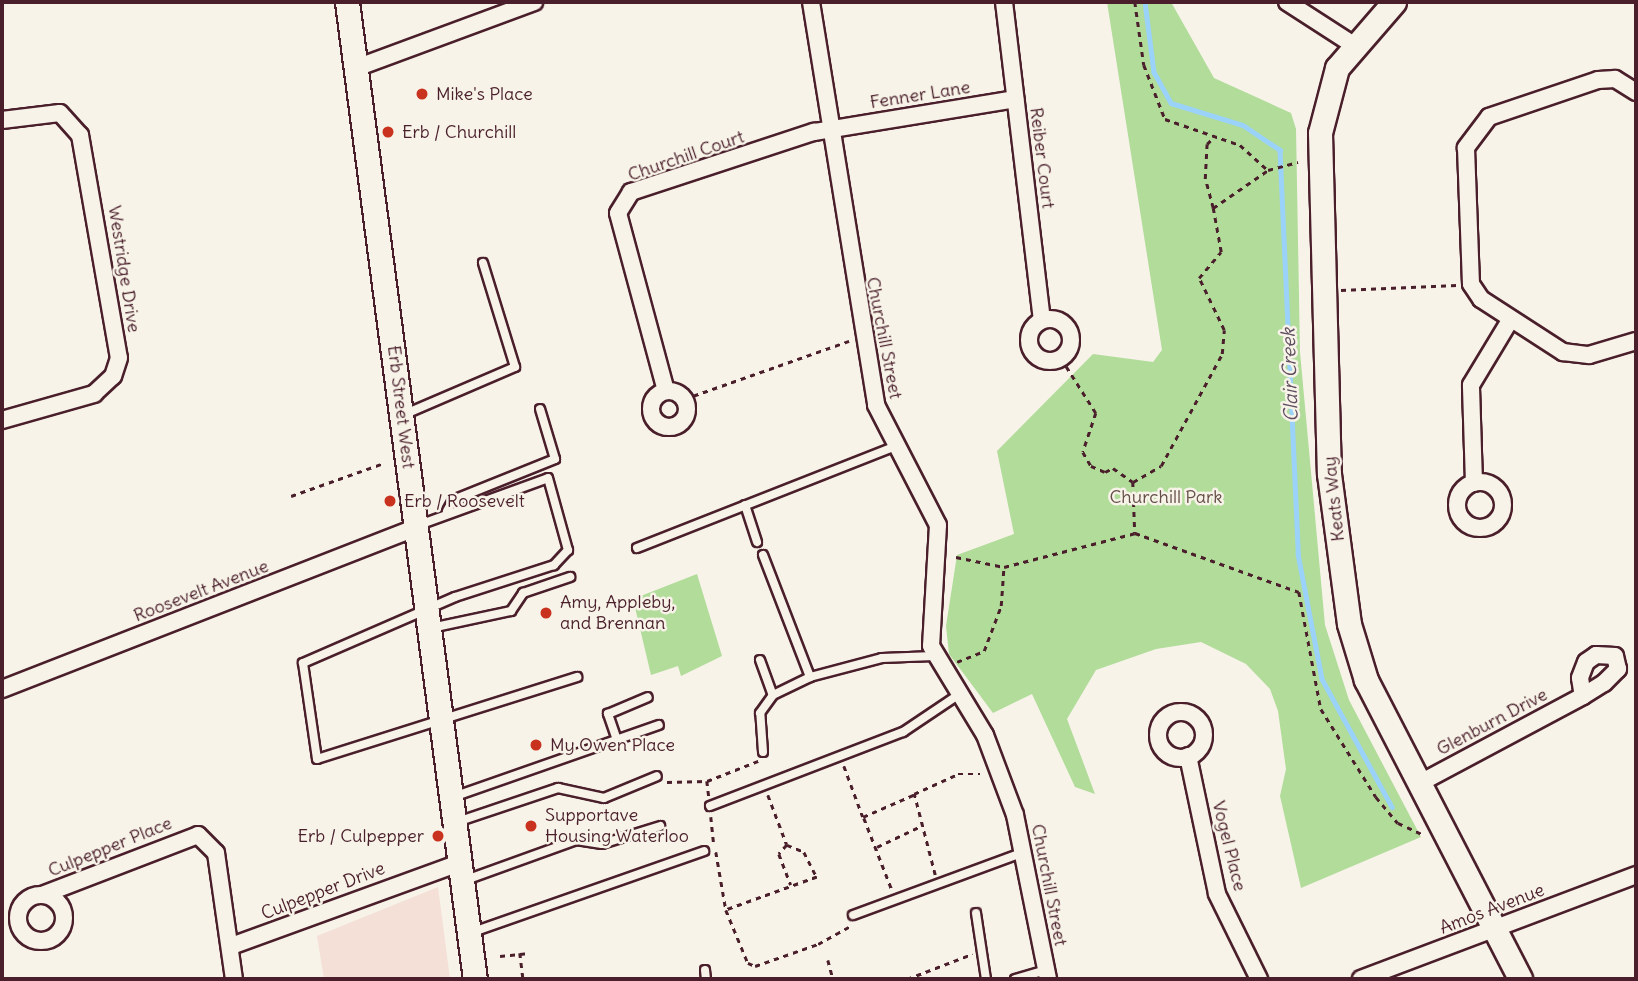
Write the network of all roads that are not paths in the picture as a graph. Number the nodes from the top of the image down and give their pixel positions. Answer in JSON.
{"nodes":[{"id":1,"x":346,"y":2,"type":"edge"},
{"id":2,"x":534,"y":2,"type":"edge"},
{"id":3,"x":811,"y":2,"type":"edge"},
{"id":4,"x":1004,"y":2,"type":"edge"},
{"id":5,"x":1287,"y":2,"type":"edge"},
{"id":6,"x":1394,"y":2,"type":"edge"},
{"id":7,"x":1352,"y":44,"type":"junction"},
{"id":8,"x":356,"y":68,"type":"junction"},
{"id":9,"x":1636,"y":92,"type":"edge"},
{"id":10,"x":1015,"y":99,"type":"junction"},
{"id":11,"x":2,"y":120,"type":"edge"},
{"id":12,"x":831,"y":128,"type":"junction"},
{"id":13,"x":483,"y":262,"type":"dead end"},
{"id":14,"x":1042,"y":320,"type":"junction"},
{"id":15,"x":1509,"y":322,"type":"junction"},
{"id":16,"x":1636,"y":341,"type":"edge"},
{"id":17,"x":666,"y":391,"type":"junction"},
{"id":18,"x":540,"y":409,"type":"dead end"},
{"id":19,"x":403,"y":415,"type":"junction"},
{"id":20,"x":2,"y":419,"type":"edge"},
{"id":21,"x":896,"y":446,"type":"junction"},
{"id":22,"x":1474,"y":483,"type":"dead end"},
{"id":23,"x":745,"y":505,"type":"junction"},
{"id":24,"x":447,"y":511,"type":"junction"},
{"id":25,"x":414,"y":528,"type":"junction"},
{"id":26,"x":757,"y":542,"type":"dead end"},
{"id":27,"x":637,"y":548,"type":"dead end"},
{"id":28,"x":763,"y":555,"type":"dead end"},
{"id":29,"x":570,"y":577,"type":"dead end"},
{"id":30,"x":427,"y":620,"type":"junction"},
{"id":31,"x":934,"y":656,"type":"junction"},
{"id":32,"x":760,"y":660,"type":"dead end"},
{"id":33,"x":577,"y":677,"type":"dead end"},
{"id":34,"x":810,"y":677,"type":"junction"},
{"id":35,"x":2,"y":689,"type":"edge"},
{"id":36,"x":773,"y":695,"type":"junction"},
{"id":37,"x":958,"y":695,"type":"junction"},
{"id":38,"x":1583,"y":696,"type":"dead end"},
{"id":39,"x":648,"y":697,"type":"dead end"},
{"id":40,"x":439,"y":716,"type":"junction"},
{"id":41,"x":659,"y":725,"type":"dead end"},
{"id":42,"x":617,"y":740,"type":"junction"},
{"id":43,"x":763,"y":752,"type":"road end"},
{"id":44,"x":1188,"y":756,"type":"dead end"},
{"id":45,"x":657,"y":776,"type":"dead end"},
{"id":46,"x":1420,"y":783,"type":"junction"},
{"id":47,"x":450,"y":797,"type":"junction"},
{"id":48,"x":710,"y":806,"type":"road end"},
{"id":49,"x":454,"y":823,"type":"junction"},
{"id":50,"x":660,"y":826,"type":"dead end"},
{"id":51,"x":705,"y":851,"type":"dead end"},
{"id":52,"x":1024,"y":852,"type":"junction"},
{"id":53,"x":460,"y":872,"type":"junction"},
{"id":54,"x":1636,"y":875,"type":"edge"},
{"id":55,"x":42,"y":895,"type":"dead end"},
{"id":56,"x":976,"y":913,"type":"dead end"},
{"id":57,"x":853,"y":915,"type":"road end"},
{"id":58,"x":1494,"y":929,"type":"junction"},
{"id":59,"x":469,"y":934,"type":"junction"},
{"id":60,"x":234,"y":946,"type":"junction"},
{"id":61,"x":1047,"y":975,"type":"edge"},
{"id":62,"x":234,"y":979,"type":"edge"},
{"id":63,"x":475,"y":979,"type":"edge"},
{"id":64,"x":986,"y":979,"type":"edge"},
{"id":65,"x":1015,"y":979,"type":"edge"},
{"id":66,"x":1259,"y":979,"type":"edge"},
{"id":67,"x":1362,"y":979,"type":"edge"},
{"id":68,"x":1520,"y":979,"type":"edge"}],
"edges":[{"from":1,"to":8,"type":"street","name":"Erb Street West"},
{"from":2,"to":8,"type":"street"},
{"from":3,"to":12,"type":"street","name":"Churchill Street"},
{"from":4,"to":10,"type":"street","name":"Reiber Court"},
{"from":5,"to":7,"type":"street"},
{"from":6,"to":7,"type":"street","name":"Keats Way"},
{"from":7,"to":46,"type":"street","name":"Keats Way"},
{"from":8,"to":19,"type":"street","name":"Erb Street West"},
{"from":9,"to":15,"type":"street"},
{"from":10,"to":12,"type":"street","name":"Fenner Lane"},
{"from":10,"to":14,"type":"street","name":"Reiber Court"},
{"from":11,"to":20,"type":"street","name":"Westridge Drive"},
{"from":12,"to":17,"type":"street","name":"Churchill Court"},
{"from":12,"to":21,"type":"street","name":"Churchill Street"},
{"from":13,"to":19,"type":"lane"},
{"from":14,"to":14,"type":"street","name":"Reiber Court"},
{"from":15,"to":16,"type":"street"},
{"from":15,"to":22,"type":"street"},
{"from":17,"to":17,"type":"street"},
{"from":18,"to":24,"type":"lane"},
{"from":19,"to":25,"type":"street","name":"Erb Street West"},
{"from":21,"to":23,"type":"lane"},
{"from":21,"to":31,"type":"street","name":"Churchill Street"},
{"from":23,"to":26,"type":"lane"},
{"from":23,"to":27,"type":"lane"},
{"from":24,"to":25,"type":"lane"},
{"from":24,"to":30,"type":"lane"},
{"from":25,"to":30,"type":"street","name":"Erb Street West"},
{"from":25,"to":35,"type":"street","name":"Roosevelt Avenue"},
{"from":28,"to":34,"type":"lane"},
{"from":29,"to":30,"type":"lane"},
{"from":30,"to":40,"type":"street","name":"Erb Street West"},
{"from":30,"to":40,"type":"lane"},
{"from":31,"to":34,"type":"lane"},
{"from":31,"to":37,"type":"street","name":"Churchill Street"},
{"from":32,"to":36,"type":"lane"},
{"from":33,"to":40,"type":"lane"},
{"from":34,"to":36,"type":"lane"},
{"from":36,"to":43,"type":"lane"},
{"from":37,"to":48,"type":"lane"},
{"from":37,"to":52,"type":"street","name":"Churchill Street"},
{"from":38,"to":46,"type":"street","name":"Glenburn Drive"},
{"from":39,"to":42,"type":"lane"},
{"from":40,"to":47,"type":"street","name":"Erb Street West"},
{"from":41,"to":42,"type":"lane"},
{"from":42,"to":47,"type":"lane"},
{"from":44,"to":66,"type":"street","name":"Vogel Place"},
{"from":45,"to":49,"type":"lane"},
{"from":46,"to":58,"type":"street","name":"Keats Way"},
{"from":47,"to":49,"type":"street","name":"Erb Street West"},
{"from":49,"to":53,"type":"street","name":"Erb Street West"},
{"from":50,"to":53,"type":"lane"},
{"from":51,"to":59,"type":"lane"},
{"from":52,"to":57,"type":"lane"},
{"from":52,"to":61,"type":"street","name":"Churchill Street"},
{"from":53,"to":59,"type":"street","name":"Erb Street West"},
{"from":53,"to":60,"type":"street","name":"Culpepper Drive"},
{"from":54,"to":58,"type":"street","name":"Amos Avenue"},
{"from":55,"to":60,"type":"street","name":"Culpepper Place"},
{"from":56,"to":64,"type":"lane"},
{"from":58,"to":67,"type":"street","name":"Amos Avenue"},
{"from":58,"to":68,"type":"street","name":"Keats Way"},
{"from":59,"to":63,"type":"street","name":"Erb Street West"},
{"from":60,"to":62,"type":"street"},
{"from":61,"to":65,"type":"lane"}]}
